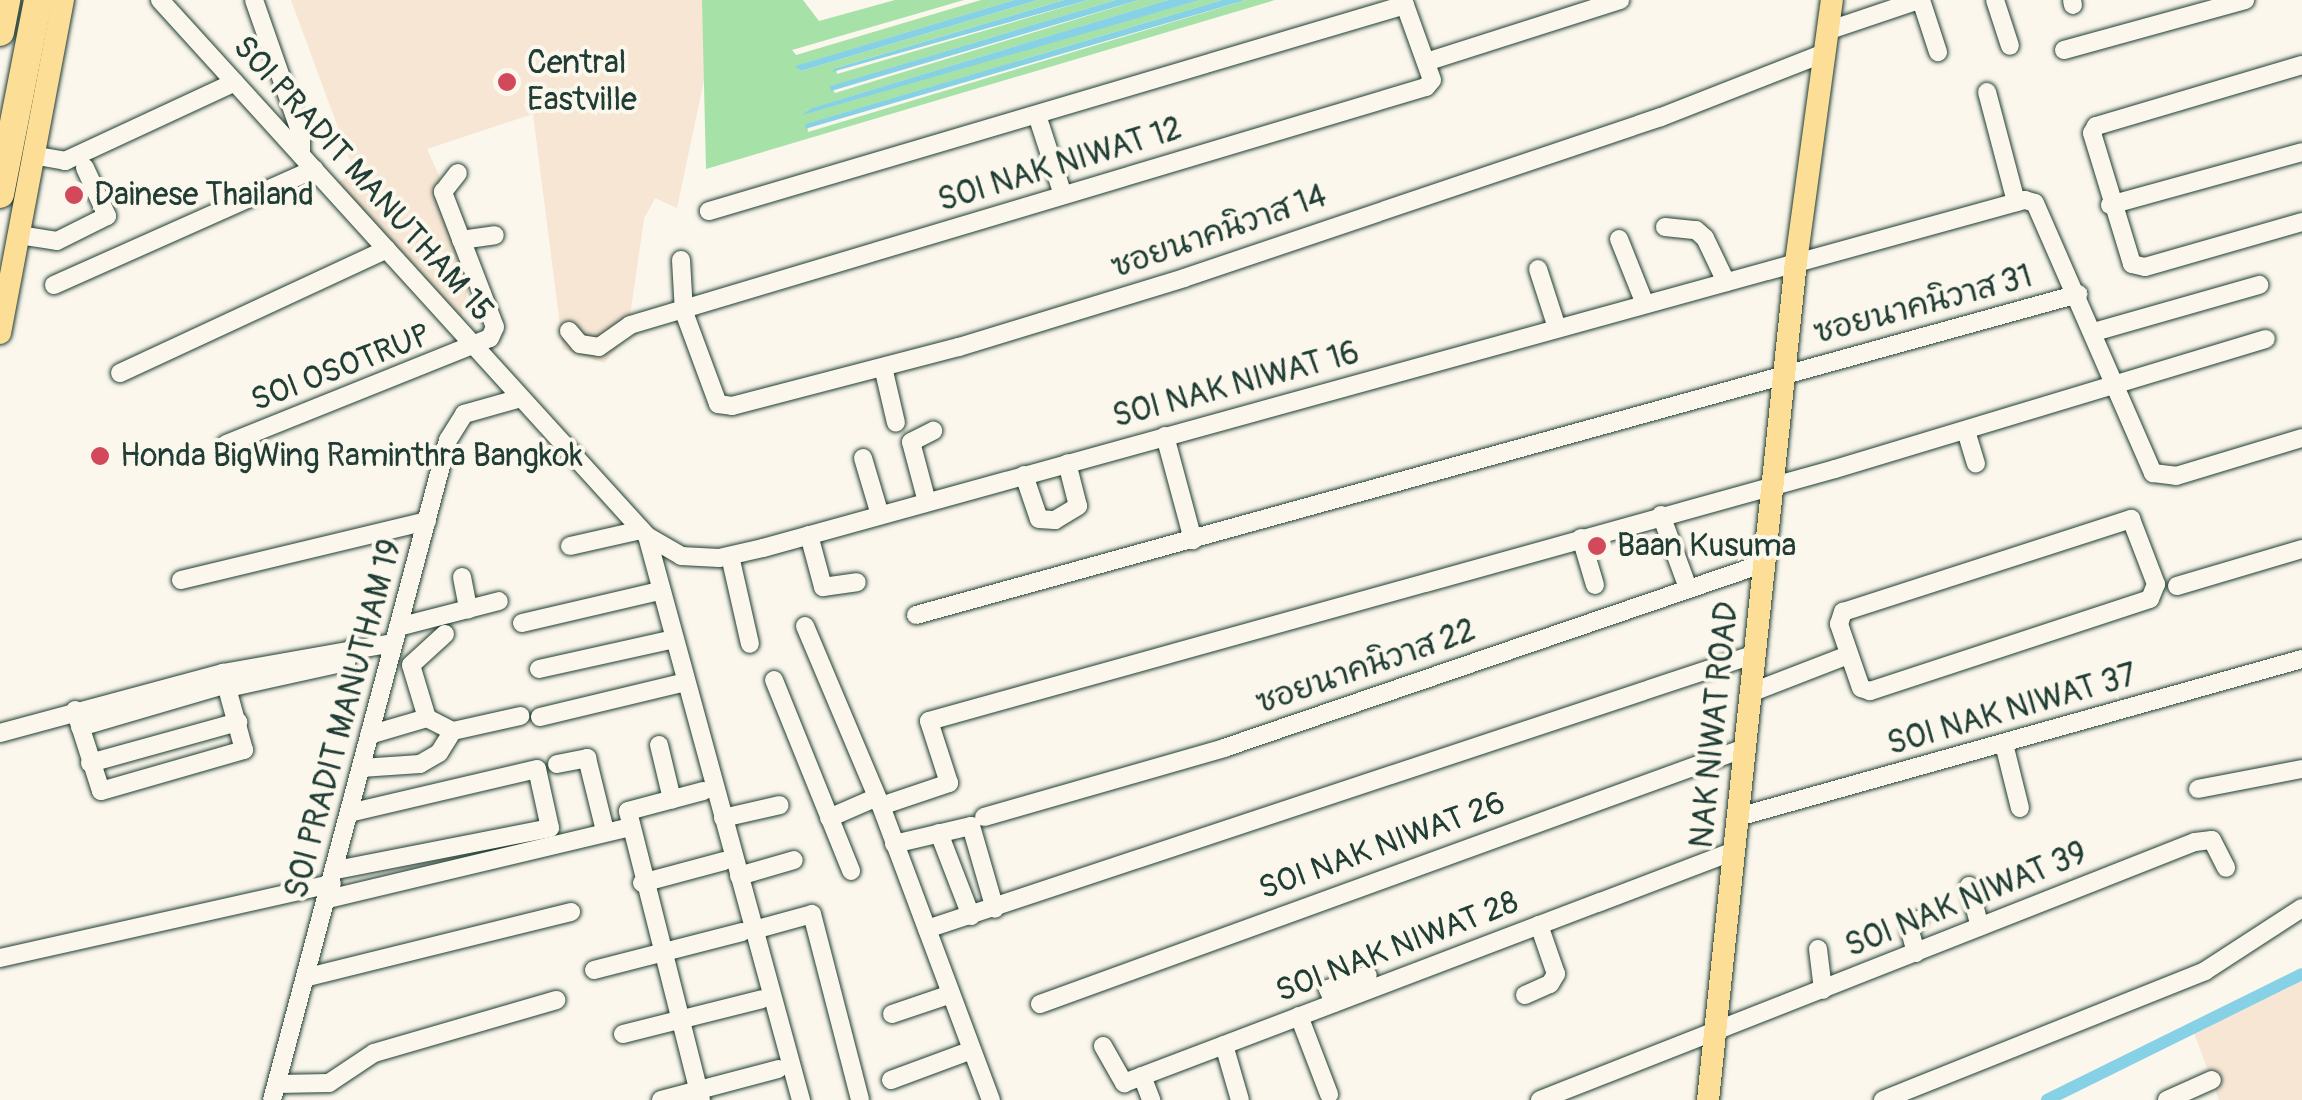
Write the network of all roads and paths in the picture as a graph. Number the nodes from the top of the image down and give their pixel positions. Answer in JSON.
{"nodes":[{"id":1,"x":6,"y":0,"type":"edge"},
{"id":2,"x":38,"y":0,"type":"edge"},
{"id":3,"x":63,"y":0,"type":"edge"},
{"id":4,"x":160,"y":0,"type":"edge"},
{"id":5,"x":254,"y":0,"type":"edge"},
{"id":6,"x":1620,"y":0,"type":"edge"},
{"id":7,"x":1832,"y":0,"type":"edge"},
{"id":8,"x":1920,"y":0,"type":"edge"},
{"id":9,"x":1995,"y":0,"type":"edge"},
{"id":10,"x":2245,"y":0,"type":"edge"},
{"id":11,"x":2224,"y":3,"type":"edge"},
{"id":12,"x":0,"y":32,"type":"edge"},
{"id":13,"x":1826,"y":42,"type":"junction"},
{"id":14,"x":2010,"y":46,"type":"dead end"},
{"id":15,"x":2064,"y":50,"type":"dead end"},
{"id":16,"x":1938,"y":52,"type":"dead end"},
{"id":17,"x":1426,"y":62,"type":"junction"},
{"id":18,"x":2302,"y":66,"type":"edge"},
{"id":19,"x":235,"y":82,"type":"junction"},
{"id":20,"x":1986,"y":92,"type":"dead end"},
{"id":21,"x":1037,"y":115,"type":"junction"},
{"id":22,"x":2302,"y":152,"type":"edge"},
{"id":23,"x":32,"y":155,"type":"junction"},
{"id":24,"x":301,"y":155,"type":"junction"},
{"id":25,"x":84,"y":168,"type":"dead end"},
{"id":26,"x":314,"y":169,"type":"junction"},
{"id":27,"x":458,"y":172,"type":"dead end"},
{"id":28,"x":0,"y":194,"type":"edge"},
{"id":29,"x":1063,"y":194,"type":"junction"},
{"id":30,"x":2020,"y":201,"type":"junction"},
{"id":31,"x":2110,"y":205,"type":"junction"},
{"id":32,"x":710,"y":212,"type":"dead end"},
{"id":33,"x":2302,"y":222,"type":"edge"},
{"id":34,"x":1665,"y":227,"type":"dead end"},
{"id":35,"x":19,"y":235,"type":"junction"},
{"id":36,"x":495,"y":235,"type":"dead end"},
{"id":37,"x":1619,"y":239,"type":"dead end"},
{"id":38,"x":461,"y":240,"type":"junction"},
{"id":39,"x":387,"y":249,"type":"junction"},
{"id":40,"x":681,"y":260,"type":"dead end"},
{"id":41,"x":1796,"y":262,"type":"junction"},
{"id":42,"x":1538,"y":269,"type":"dead end"},
{"id":43,"x":1726,"y":282,"type":"junction"},
{"id":44,"x":54,"y":284,"type":"dead end"},
{"id":45,"x":2259,"y":284,"type":"dead end"},
{"id":46,"x":2078,"y":294,"type":"junction"},
{"id":47,"x":1645,"y":304,"type":"junction"},
{"id":48,"x":684,"y":312,"type":"junction"},
{"id":49,"x":1557,"y":328,"type":"junction"},
{"id":50,"x":568,"y":331,"type":"dead end"},
{"id":51,"x":2094,"y":332,"type":"junction"},
{"id":52,"x":0,"y":333,"type":"edge"},
{"id":53,"x":2266,"y":339,"type":"dead end"},
{"id":54,"x":477,"y":348,"type":"junction"},
{"id":55,"x":883,"y":367,"type":"junction"},
{"id":56,"x":120,"y":374,"type":"dead end"},
{"id":57,"x":1785,"y":374,"type":"junction"},
{"id":58,"x":2118,"y":385,"type":"junction"},
{"id":59,"x":522,"y":398,"type":"junction"},
{"id":60,"x":896,"y":423,"type":"dead end"},
{"id":61,"x":933,"y":431,"type":"dead end"},
{"id":62,"x":1966,"y":431,"type":"junction"},
{"id":63,"x":1165,"y":436,"type":"junction"},
{"id":64,"x":2302,"y":438,"type":"edge"},
{"id":65,"x":226,"y":444,"type":"dead end"},
{"id":66,"x":863,"y":458,"type":"dead end"},
{"id":67,"x":1067,"y":463,"type":"junction"},
{"id":68,"x":1976,"y":464,"type":"dead end"},
{"id":69,"x":1024,"y":475,"type":"junction"},
{"id":70,"x":1773,"y":485,"type":"junction"},
{"id":71,"x":928,"y":502,"type":"junction"},
{"id":72,"x":880,"y":515,"type":"junction"},
{"id":73,"x":1661,"y":515,"type":"junction"},
{"id":74,"x":427,"y":521,"type":"junction"},
{"id":75,"x":644,"y":533,"type":"junction"},
{"id":76,"x":809,"y":535,"type":"junction"},
{"id":77,"x":1580,"y":538,"type":"junction"},
{"id":78,"x":1193,"y":540,"type":"junction"},
{"id":79,"x":570,"y":546,"type":"dead end"},
{"id":80,"x":2302,"y":549,"type":"edge"},
{"id":81,"x":730,"y":556,"type":"junction"},
{"id":82,"x":1765,"y":563,"type":"junction"},
{"id":83,"x":462,"y":576,"type":"dead end"},
{"id":84,"x":180,"y":580,"type":"dead end"},
{"id":85,"x":857,"y":582,"type":"dead end"},
{"id":86,"x":1595,"y":585,"type":"dead end"},
{"id":87,"x":2177,"y":586,"type":"dead end"},
{"id":88,"x":1688,"y":588,"type":"junction"},
{"id":89,"x":660,"y":591,"type":"junction"},
{"id":90,"x":499,"y":601,"type":"dead end"},
{"id":91,"x":468,"y":609,"type":"junction"},
{"id":92,"x":916,"y":615,"type":"dead end"},
{"id":93,"x":522,"y":624,"type":"dead end"},
{"id":94,"x":805,"y":626,"type":"dead end"},
{"id":95,"x":445,"y":634,"type":"dead end"},
{"id":96,"x":395,"y":635,"type":"junction"},
{"id":97,"x":674,"y":640,"type":"junction"},
{"id":98,"x":750,"y":644,"type":"dead end"},
{"id":99,"x":1755,"y":654,"type":"junction"},
{"id":100,"x":1848,"y":656,"type":"junction"},
{"id":101,"x":2302,"y":660,"type":"edge"},
{"id":102,"x":540,"y":670,"type":"dead end"},
{"id":103,"x":774,"y":680,"type":"dead end"},
{"id":104,"x":226,"y":682,"type":"junction"},
{"id":105,"x":686,"y":682,"type":"junction"},
{"id":106,"x":1750,"y":693,"type":"junction"},
{"id":107,"x":520,"y":716,"type":"dead end"},
{"id":108,"x":540,"y":717,"type":"dead end"},
{"id":109,"x":77,"y":718,"type":"junction"},
{"id":110,"x":427,"y":718,"type":"junction"},
{"id":111,"x":238,"y":722,"type":"junction"},
{"id":112,"x":452,"y":731,"type":"junction"},
{"id":113,"x":0,"y":733,"type":"edge"},
{"id":114,"x":369,"y":735,"type":"junction"},
{"id":115,"x":2004,"y":744,"type":"junction"},
{"id":116,"x":659,"y":745,"type":"dead end"},
{"id":117,"x":1745,"y":748,"type":"junction"},
{"id":118,"x":90,"y":763,"type":"junction"},
{"id":119,"x":557,"y":764,"type":"dead end"},
{"id":120,"x":361,"y":768,"type":"junction"},
{"id":121,"x":2302,"y":769,"type":"edge"},
{"id":122,"x":2198,"y":789,"type":"dead end"},
{"id":123,"x":703,"y":791,"type":"dead end"},
{"id":124,"x":672,"y":798,"type":"junction"},
{"id":125,"x":879,"y":801,"type":"junction"},
{"id":126,"x":780,"y":805,"type":"dead end"},
{"id":127,"x":2020,"y":808,"type":"dead end"},
{"id":128,"x":350,"y":813,"type":"junction"},
{"id":129,"x":723,"y":818,"type":"junction"},
{"id":130,"x":829,"y":818,"type":"junction"},
{"id":131,"x":1738,"y":818,"type":"junction"},
{"id":132,"x":978,"y":821,"type":"junction"},
{"id":133,"x":630,"y":827,"type":"junction"},
{"id":134,"x":605,"y":831,"type":"junction"},
{"id":135,"x":939,"y":833,"type":"junction"},
{"id":136,"x":894,"y":844,"type":"junction"},
{"id":137,"x":1734,"y":851,"type":"junction"},
{"id":138,"x":794,"y":860,"type":"dead end"},
{"id":139,"x":724,"y":861,"type":"dead end"},
{"id":140,"x":2226,"y":868,"type":"dead end"},
{"id":141,"x":852,"y":871,"type":"dead end"},
{"id":142,"x":739,"y":876,"type":"junction"},
{"id":143,"x":642,"y":883,"type":"junction"},
{"id":144,"x":332,"y":884,"type":"junction"},
{"id":145,"x":1969,"y":886,"type":"dead end"},
{"id":146,"x":2302,"y":908,"type":"edge"},
{"id":147,"x":995,"y":909,"type":"junction"},
{"id":148,"x":571,"y":912,"type":"dead end"},
{"id":149,"x":971,"y":916,"type":"junction"},
{"id":150,"x":1918,"y":920,"type":"dead end"},
{"id":151,"x":1539,"y":925,"type":"junction"},
{"id":152,"x":1980,"y":927,"type":"junction"},
{"id":153,"x":927,"y":929,"type":"junction"},
{"id":154,"x":748,"y":931,"type":"junction"},
{"id":155,"x":1818,"y":949,"type":"dead end"},
{"id":156,"x":660,"y":951,"type":"junction"},
{"id":157,"x":1916,"y":953,"type":"junction"},
{"id":158,"x":0,"y":958,"type":"edge"},
{"id":159,"x":594,"y":970,"type":"dead end"},
{"id":160,"x":1368,"y":975,"type":"dead end"},
{"id":161,"x":308,"y":977,"type":"junction"},
{"id":162,"x":1823,"y":990,"type":"junction"},
{"id":163,"x":951,"y":994,"type":"junction"},
{"id":164,"x":1526,"y":995,"type":"dead end"},
{"id":165,"x":762,"y":999,"type":"dead end"},
{"id":166,"x":556,"y":1000,"type":"dead end"},
{"id":167,"x":1334,"y":1003,"type":"junction"},
{"id":168,"x":1040,"y":1004,"type":"dead end"},
{"id":169,"x":892,"y":1014,"type":"dead end"},
{"id":170,"x":1299,"y":1016,"type":"junction"},
{"id":171,"x":678,"y":1019,"type":"junction"},
{"id":172,"x":1715,"y":1033,"type":"junction"},
{"id":173,"x":622,"y":1034,"type":"dead end"},
{"id":174,"x":1224,"y":1045,"type":"junction"},
{"id":175,"x":1103,"y":1046,"type":"dead end"},
{"id":176,"x":972,"y":1050,"type":"junction"},
{"id":177,"x":778,"y":1069,"type":"dead end"},
{"id":178,"x":1142,"y":1076,"type":"junction"},
{"id":179,"x":891,"y":1080,"type":"dead end"},
{"id":180,"x":2212,"y":1080,"type":"dead end"},
{"id":181,"x":275,"y":1092,"type":"edge"},
{"id":182,"x":1329,"y":1094,"type":"dead end"},
{"id":183,"x":699,"y":1095,"type":"edge"},
{"id":184,"x":661,"y":1100,"type":"edge"},
{"id":185,"x":801,"y":1100,"type":"edge"},
{"id":186,"x":860,"y":1100,"type":"edge"},
{"id":187,"x":991,"y":1100,"type":"edge"},
{"id":188,"x":1151,"y":1100,"type":"edge"},
{"id":189,"x":1240,"y":1100,"type":"edge"},
{"id":190,"x":1540,"y":1100,"type":"edge"},
{"id":191,"x":1708,"y":1100,"type":"edge"},
{"id":192,"x":1883,"y":1100,"type":"edge"},
{"id":193,"x":2166,"y":1100,"type":"edge"}],
"edges":[{"from":1,"to":12,"type":"highway"},
{"from":2,"to":28,"type":"highway"},
{"from":3,"to":23,"type":"main road"},
{"from":4,"to":19,"type":"street","name":"SOI PRADIT MANUTHAM 15"},
{"from":5,"to":24,"type":"street"},
{"from":6,"to":17,"type":"street"},
{"from":7,"to":13,"type":"main road","name":"NAK NIWAT ROAD"},
{"from":8,"to":13,"type":"street","name":"ซอยนาคนิวาส 14"},
{"from":8,"to":16,"type":"street"},
{"from":9,"to":14,"type":"street"},
{"from":10,"to":11,"type":"street"},
{"from":11,"to":15,"type":"street"},
{"from":13,"to":41,"type":"main road","name":"NAK NIWAT ROAD"},
{"from":13,"to":55,"type":"street","name":"ซอยนาคนิวาส 14"},
{"from":17,"to":21,"type":"street","name":"SOI NAK NIWAT 12"},
{"from":17,"to":29,"type":"street","name":"SOI NAK NIWAT 12"},
{"from":18,"to":31,"type":"street"},
{"from":19,"to":23,"type":"street"},
{"from":19,"to":24,"type":"street","name":"SOI PRADIT MANUTHAM 15"},
{"from":20,"to":30,"type":"street"},
{"from":21,"to":29,"type":"street"},
{"from":21,"to":32,"type":"street"},
{"from":22,"to":31,"type":"street"},
{"from":23,"to":35,"type":"main road"},
{"from":24,"to":26,"type":"street","name":"SOI PRADIT MANUTHAM 15"},
{"from":25,"to":35,"type":"street"},
{"from":26,"to":39,"type":"street","name":"SOI PRADIT MANUTHAM 15"},
{"from":26,"to":44,"type":"street"},
{"from":27,"to":38,"type":"street"},
{"from":29,"to":48,"type":"street","name":"SOI NAK NIWAT 12"},
{"from":30,"to":41,"type":"street","name":"SOI NAK NIWAT 16"},
{"from":30,"to":46,"type":"street"},
{"from":31,"to":33,"type":"street"},
{"from":34,"to":43,"type":"street"},
{"from":35,"to":52,"type":"main road"},
{"from":36,"to":38,"type":"street"},
{"from":37,"to":47,"type":"street"},
{"from":38,"to":54,"type":"street"},
{"from":39,"to":54,"type":"street","name":"SOI PRADIT MANUTHAM 15"},
{"from":39,"to":56,"type":"street"},
{"from":40,"to":48,"type":"street"},
{"from":41,"to":43,"type":"street","name":"SOI NAK NIWAT 16"},
{"from":41,"to":57,"type":"main road","name":"NAK NIWAT ROAD"},
{"from":42,"to":49,"type":"street"},
{"from":43,"to":47,"type":"street","name":"SOI NAK NIWAT 16"},
{"from":45,"to":51,"type":"street"},
{"from":46,"to":51,"type":"street"},
{"from":46,"to":57,"type":"street","name":"ซอยนาคนิวาส 31"},
{"from":47,"to":49,"type":"street","name":"SOI NAK NIWAT 16"},
{"from":48,"to":50,"type":"street","name":"SOI NAK NIWAT 12"},
{"from":48,"to":55,"type":"street","name":"ซอยนาคนิวาส 14"},
{"from":49,"to":63,"type":"street","name":"SOI NAK NIWAT 16"},
{"from":51,"to":58,"type":"street"},
{"from":53,"to":58,"type":"street"},
{"from":54,"to":59,"type":"street","name":"SOI PRADIT MANUTHAM 15"},
{"from":54,"to":65,"type":"street","name":"SOI OSOTRUP"},
{"from":55,"to":60,"type":"street"},
{"from":57,"to":70,"type":"main road","name":"NAK NIWAT ROAD"},
{"from":57,"to":78,"type":"street","name":"ซอยนาคนิวาส 31"},
{"from":58,"to":62,"type":"street"},
{"from":58,"to":64,"type":"street"},
{"from":59,"to":74,"type":"street","name":"SOI PRADIT MANUTHAM 19"},
{"from":59,"to":75,"type":"street","name":"SOI NAK NIWAT 16"},
{"from":61,"to":71,"type":"street"},
{"from":62,"to":68,"type":"street"},
{"from":62,"to":70,"type":"street"},
{"from":63,"to":67,"type":"street","name":"SOI NAK NIWAT 16"},
{"from":63,"to":78,"type":"street"},
{"from":66,"to":72,"type":"street"},
{"from":67,"to":69,"type":"street","name":"SOI NAK NIWAT 16"},
{"from":67,"to":69,"type":"street"},
{"from":69,"to":71,"type":"street","name":"SOI NAK NIWAT 16"},
{"from":70,"to":73,"type":"street"},
{"from":70,"to":82,"type":"main road","name":"NAK NIWAT ROAD"},
{"from":71,"to":72,"type":"street","name":"SOI NAK NIWAT 16"},
{"from":72,"to":76,"type":"street","name":"SOI NAK NIWAT 16"},
{"from":73,"to":77,"type":"street"},
{"from":73,"to":88,"type":"street"},
{"from":74,"to":84,"type":"street"},
{"from":74,"to":96,"type":"street","name":"SOI PRADIT MANUTHAM 19"},
{"from":75,"to":79,"type":"street"},
{"from":75,"to":81,"type":"street","name":"SOI NAK NIWAT 16"},
{"from":75,"to":89,"type":"street"},
{"from":76,"to":81,"type":"street","name":"SOI NAK NIWAT 16"},
{"from":76,"to":85,"type":"street"},
{"from":77,"to":86,"type":"street"},
{"from":77,"to":125,"type":"street"},
{"from":78,"to":92,"type":"street","name":"ซอยนาคนิวาส 31"},
{"from":80,"to":87,"type":"street"},
{"from":81,"to":98,"type":"street"},
{"from":82,"to":88,"type":"street","name":"ซอยนาคนิวาส 22"},
{"from":82,"to":99,"type":"main road","name":"NAK NIWAT ROAD"},
{"from":83,"to":91,"type":"street"},
{"from":88,"to":132,"type":"street","name":"ซอยนาคนิวาส 22"},
{"from":89,"to":93,"type":"street"},
{"from":89,"to":97,"type":"street"},
{"from":90,"to":91,"type":"street"},
{"from":91,"to":96,"type":"street"},
{"from":94,"to":125,"type":"street"},
{"from":95,"to":110,"type":"street"},
{"from":96,"to":104,"type":"street"},
{"from":96,"to":114,"type":"street","name":"SOI PRADIT MANUTHAM 19"},
{"from":97,"to":102,"type":"street"},
{"from":97,"to":105,"type":"street"},
{"from":99,"to":106,"type":"main road","name":"NAK NIWAT ROAD"},
{"from":99,"to":147,"type":"street"},
{"from":100,"to":100,"type":"street"},
{"from":100,"to":106,"type":"street"},
{"from":101,"to":115,"type":"street","name":"SOI NAK NIWAT 37"},
{"from":103,"to":130,"type":"street"},
{"from":104,"to":109,"type":"street"},
{"from":104,"to":111,"type":"street"},
{"from":105,"to":108,"type":"street"},
{"from":105,"to":129,"type":"street"},
{"from":106,"to":117,"type":"main road","name":"NAK NIWAT ROAD"},
{"from":107,"to":112,"type":"street"},
{"from":109,"to":113,"type":"street"},
{"from":109,"to":118,"type":"street"},
{"from":110,"to":112,"type":"street"},
{"from":110,"to":114,"type":"street"},
{"from":111,"to":118,"type":"street"},
{"from":111,"to":118,"type":"street"},
{"from":112,"to":120,"type":"street"},
{"from":114,"to":120,"type":"street","name":"SOI PRADIT MANUTHAM 19"},
{"from":115,"to":127,"type":"street"},
{"from":115,"to":131,"type":"street","name":"SOI NAK NIWAT 37"},
{"from":116,"to":124,"type":"street"},
{"from":117,"to":131,"type":"main road","name":"NAK NIWAT ROAD"},
{"from":117,"to":168,"type":"street","name":"SOI NAK NIWAT 26"},
{"from":119,"to":134,"type":"street"},
{"from":120,"to":128,"type":"street","name":"SOI PRADIT MANUTHAM 19"},
{"from":121,"to":122,"type":"street"},
{"from":123,"to":124,"type":"street"},
{"from":124,"to":133,"type":"street"},
{"from":125,"to":130,"type":"street"},
{"from":125,"to":136,"type":"street"},
{"from":126,"to":129,"type":"street"},
{"from":128,"to":144,"type":"street","name":"SOI PRADIT MANUTHAM 19"},
{"from":128,"to":144,"type":"street"},
{"from":129,"to":142,"type":"street"},
{"from":130,"to":141,"type":"street"},
{"from":131,"to":137,"type":"main road","name":"NAK NIWAT ROAD"},
{"from":132,"to":135,"type":"street","name":"ซอยนาคนิวาส 22"},
{"from":132,"to":147,"type":"street"},
{"from":133,"to":134,"type":"street"},
{"from":133,"to":143,"type":"street"},
{"from":134,"to":144,"type":"street"},
{"from":135,"to":136,"type":"street","name":"ซอยนาคนิวาส 22"},
{"from":135,"to":149,"type":"street"},
{"from":136,"to":153,"type":"street"},
{"from":137,"to":151,"type":"street","name":"SOI NAK NIWAT 28"},
{"from":137,"to":172,"type":"main road","name":"NAK NIWAT ROAD"},
{"from":138,"to":142,"type":"street"},
{"from":139,"to":143,"type":"street"},
{"from":140,"to":152,"type":"street","name":"SOI NAK NIWAT 39"},
{"from":142,"to":154,"type":"street"},
{"from":143,"to":156,"type":"street"},
{"from":144,"to":158,"type":"street"},
{"from":144,"to":161,"type":"street","name":"SOI PRADIT MANUTHAM 19"},
{"from":145,"to":152,"type":"street"},
{"from":146,"to":192,"type":"street"},
{"from":147,"to":149,"type":"street"},
{"from":148,"to":161,"type":"street"},
{"from":149,"to":153,"type":"street"},
{"from":150,"to":157,"type":"street"},
{"from":151,"to":164,"type":"street"},
{"from":151,"to":167,"type":"street","name":"SOI NAK NIWAT 28"},
{"from":152,"to":157,"type":"street","name":"SOI NAK NIWAT 39"},
{"from":153,"to":163,"type":"street"},
{"from":154,"to":156,"type":"street"},
{"from":154,"to":185,"type":"street"},
{"from":154,"to":186,"type":"street"},
{"from":155,"to":162,"type":"street"},
{"from":156,"to":159,"type":"street"},
{"from":156,"to":171,"type":"street"},
{"from":157,"to":162,"type":"street","name":"SOI NAK NIWAT 39"},
{"from":160,"to":167,"type":"street"},
{"from":161,"to":181,"type":"street","name":"SOI PRADIT MANUTHAM 19"},
{"from":162,"to":172,"type":"street","name":"SOI NAK NIWAT 39"},
{"from":163,"to":169,"type":"street"},
{"from":163,"to":176,"type":"street"},
{"from":165,"to":171,"type":"street"},
{"from":166,"to":181,"type":"street"},
{"from":167,"to":170,"type":"street","name":"SOI NAK NIWAT 28"},
{"from":170,"to":174,"type":"street","name":"SOI NAK NIWAT 28"},
{"from":170,"to":182,"type":"street"},
{"from":171,"to":173,"type":"street"},
{"from":171,"to":183,"type":"street"},
{"from":172,"to":190,"type":"street","name":"SOI NAK NIWAT 39"},
{"from":172,"to":191,"type":"main road","name":"NAK NIWAT ROAD"},
{"from":174,"to":178,"type":"street","name":"SOI NAK NIWAT 28"},
{"from":174,"to":189,"type":"street"},
{"from":175,"to":178,"type":"street"},
{"from":176,"to":179,"type":"street"},
{"from":176,"to":187,"type":"street"},
{"from":177,"to":183,"type":"street"},
{"from":178,"to":188,"type":"street"},
{"from":180,"to":193,"type":"street"},
{"from":183,"to":184,"type":"street"}]}
